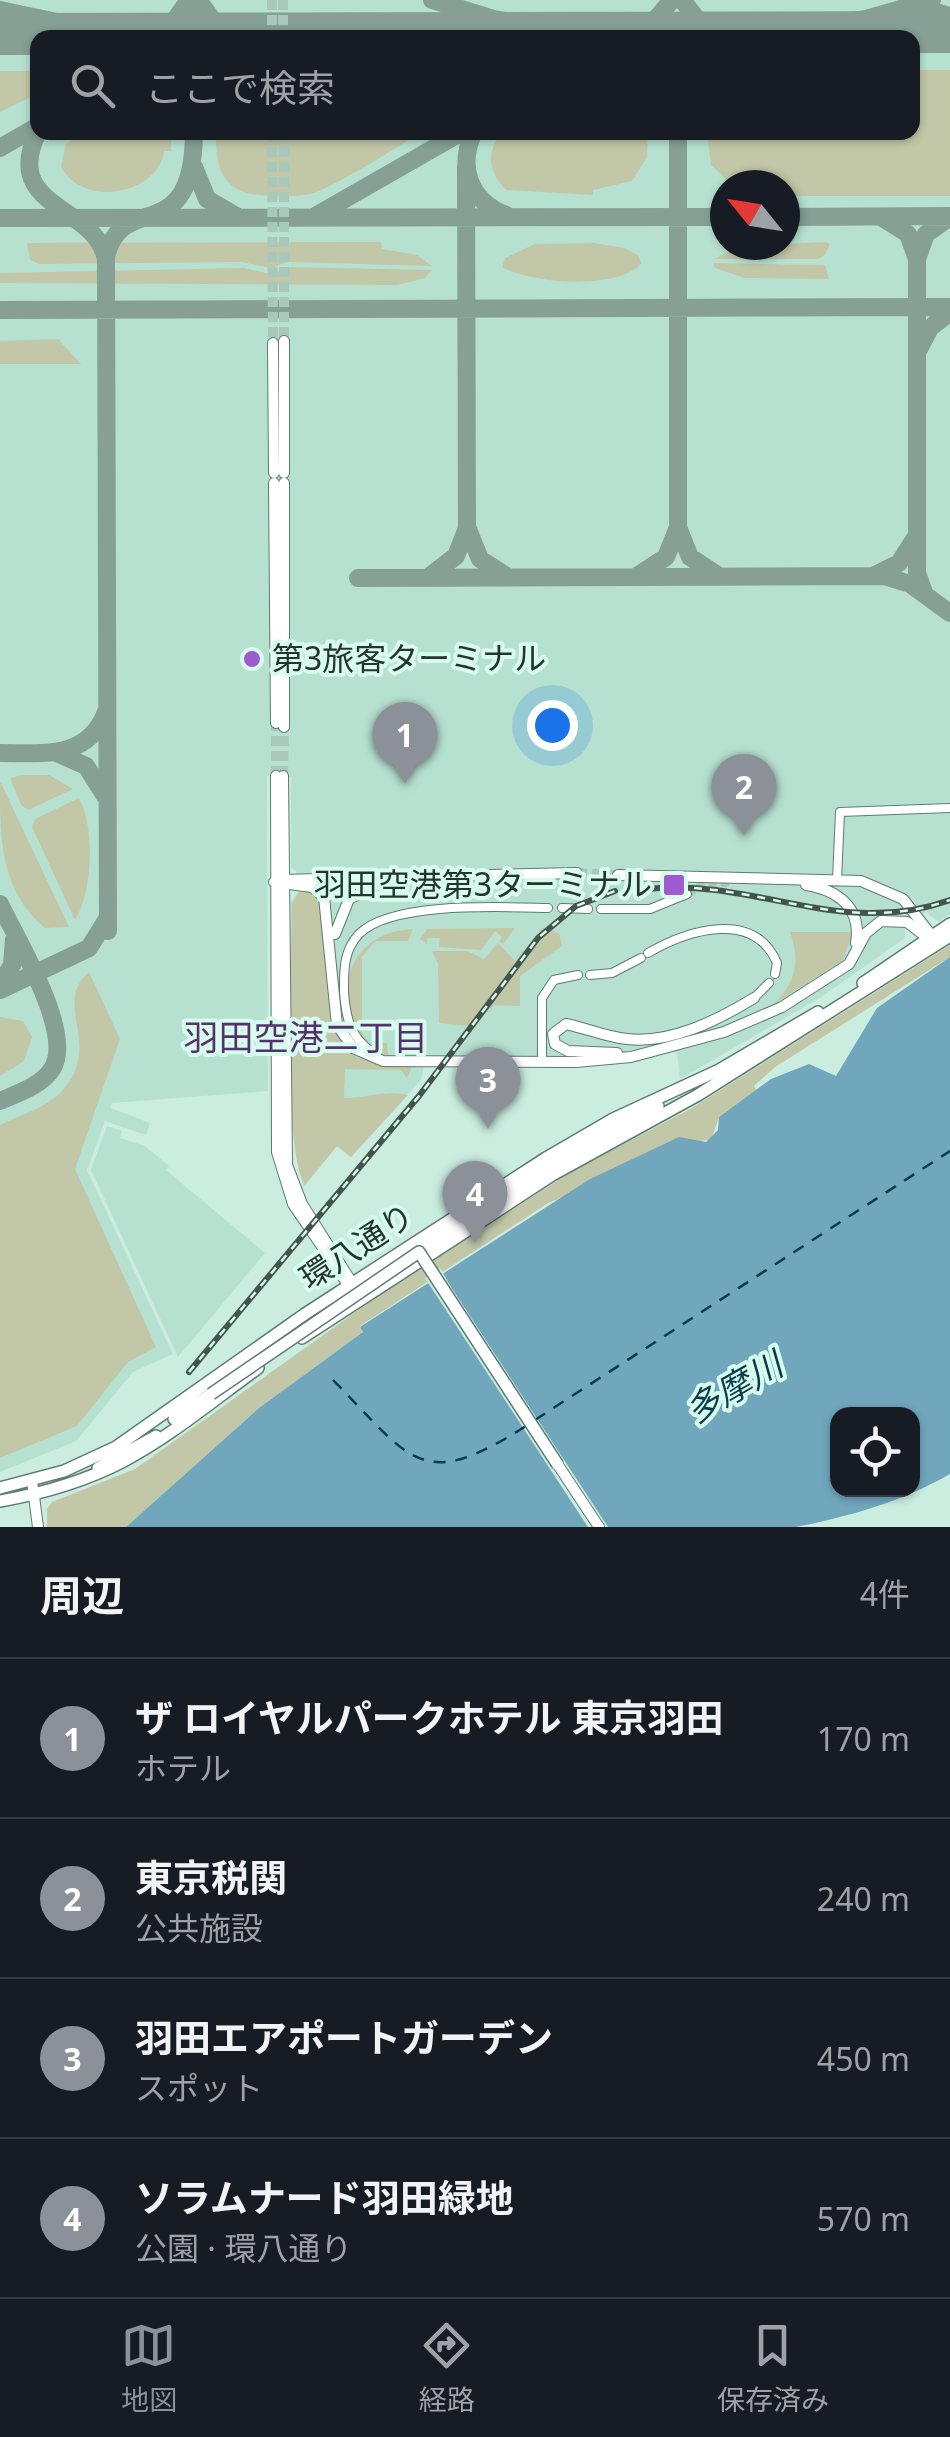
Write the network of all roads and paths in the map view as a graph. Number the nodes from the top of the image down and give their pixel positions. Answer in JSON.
{"nodes":[{"id":1,"x":279,"y":342,"type":"tunnel mouth"},
{"id":2,"x":280,"y":726,"type":"tunnel mouth"},
{"id":3,"x":279,"y":776,"type":"tunnel mouth"},
{"id":4,"x":950,"y":808,"type":"edge"},
{"id":5,"x":577,"y":873,"type":"tunnel mouth"},
{"id":6,"x":618,"y":875,"type":"tunnel mouth"},
{"id":7,"x":404,"y":878,"type":"junction"},
{"id":8,"x":745,"y":880,"type":"junction"},
{"id":9,"x":780,"y":880,"type":"junction"},
{"id":10,"x":836,"y":880,"type":"junction"},
{"id":11,"x":281,"y":881,"type":"junction"},
{"id":12,"x":732,"y":882,"type":"tunnel mouth"},
{"id":13,"x":687,"y":894,"type":"tunnel mouth"},
{"id":14,"x":548,"y":908,"type":"dead end"},
{"id":15,"x":562,"y":908,"type":"dead end"},
{"id":16,"x":588,"y":909,"type":"dead end"},
{"id":17,"x":601,"y":909,"type":"dead end"},
{"id":18,"x":950,"y":924,"type":"edge"},
{"id":19,"x":950,"y":936,"type":"edge"},
{"id":20,"x":933,"y":940,"type":"junction"},
{"id":21,"x":840,"y":970,"type":"junction"},
{"id":22,"x":776,"y":974,"type":"dead end"},
{"id":23,"x":578,"y":975,"type":"dead end"},
{"id":24,"x":590,"y":976,"type":"dead end"},
{"id":25,"x":769,"y":984,"type":"dead end"},
{"id":26,"x":754,"y":998,"type":"joint"},
{"id":27,"x":334,"y":1005,"type":"junction"},
{"id":28,"x":643,"y":1054,"type":"junction"},
{"id":29,"x":395,"y":1061,"type":"junction"},
{"id":30,"x":542,"y":1062,"type":"junction"},
{"id":31,"x":718,"y":1071,"type":"junction"},
{"id":32,"x":698,"y":1095,"type":"junction"},
{"id":33,"x":613,"y":1130,"type":"junction"},
{"id":34,"x":419,"y":1252,"type":"junction"},
{"id":35,"x":350,"y":1285,"type":"junction"},
{"id":36,"x":360,"y":1300,"type":"junction"},
{"id":37,"x":211,"y":1394,"type":"junction"},
{"id":38,"x":116,"y":1447,"type":"junction"},
{"id":39,"x":558,"y":1465,"type":"joint"},
{"id":40,"x":0,"y":1488,"type":"edge"},
{"id":41,"x":34,"y":1488,"type":"junction"},
{"id":42,"x":0,"y":1502,"type":"edge"},
{"id":43,"x":38,"y":1527,"type":"edge"},
{"id":44,"x":599,"y":1527,"type":"edge"}],
"edges":[{"from":1,"to":2,"type":"street"},
{"from":3,"to":11,"type":"street"},
{"from":4,"to":10,"type":"street"},
{"from":5,"to":7,"type":"street"},
{"from":6,"to":8,"type":"street"},
{"from":7,"to":11,"type":"street"},
{"from":7,"to":27,"type":"street"},
{"from":8,"to":9,"type":"street"},
{"from":8,"to":12,"type":"street"},
{"from":9,"to":10,"type":"street"},
{"from":9,"to":21,"type":"street"},
{"from":10,"to":20,"type":"street"},
{"from":11,"to":27,"type":"street"},
{"from":11,"to":35,"type":"street"},
{"from":13,"to":17,"type":"street"},
{"from":14,"to":29,"type":"street"},
{"from":15,"to":16,"type":"street"},
{"from":18,"to":20,"type":"main road","name":"環八通り"},
{"from":19,"to":20,"type":"main road"},
{"from":20,"to":21,"type":"street"},
{"from":20,"to":31,"type":"main road","name":"環八通り"},
{"from":20,"to":32,"type":"main road","name":"環八通り"},
{"from":21,"to":28,"type":"street"},
{"from":22,"to":24,"type":"street"},
{"from":23,"to":30,"type":"street"},
{"from":25,"to":26,"type":"street"},
{"from":26,"to":28,"type":"street"},
{"from":27,"to":29,"type":"street"},
{"from":28,"to":30,"type":"street"},
{"from":29,"to":30,"type":"street"},
{"from":31,"to":33,"type":"main road"},
{"from":31,"to":35,"type":"main road","name":"環八通り"},
{"from":32,"to":33,"type":"main road"},
{"from":32,"to":36,"type":"main road","name":"環八通り"},
{"from":33,"to":34,"type":"main road"},
{"from":34,"to":37,"type":"main road","bridge":true},
{"from":34,"to":39,"type":"main road","bridge":true},
{"from":35,"to":36,"type":"street"},
{"from":35,"to":38,"type":"main road","name":"環八通り"},
{"from":36,"to":41,"type":"main road","name":"環八通り"},
{"from":37,"to":38,"type":"main road"},
{"from":37,"to":41,"type":"main road"},
{"from":38,"to":41,"type":"main road","name":"環八通り"},
{"from":39,"to":44,"type":"street"},
{"from":40,"to":41,"type":"main road","name":"環八通り"},
{"from":41,"to":42,"type":"main road","name":"環八通り"},
{"from":41,"to":43,"type":"street"}]}
